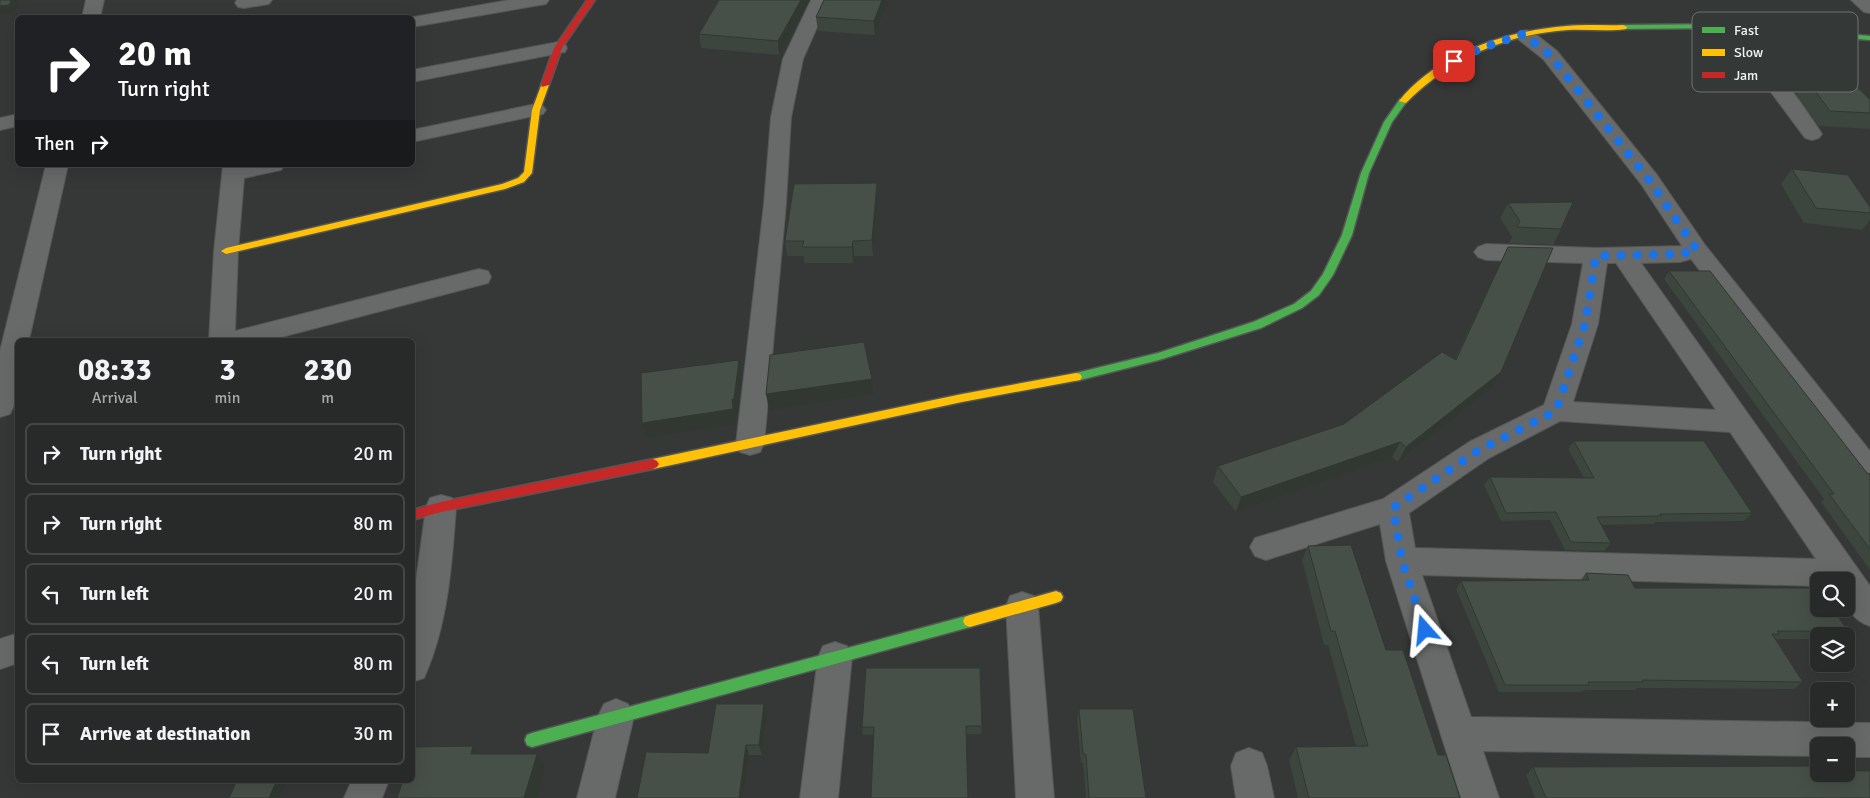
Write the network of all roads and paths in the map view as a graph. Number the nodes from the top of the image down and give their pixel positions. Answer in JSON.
{"nodes":[{"id":1,"x":95,"y":0,"type":"edge"},
{"id":2,"x":264,"y":0,"type":"edge"},
{"id":3,"x":540,"y":0,"type":"edge"},
{"id":4,"x":591,"y":0,"type":"edge"},
{"id":5,"x":820,"y":0,"type":"edge"},
{"id":6,"x":1860,"y":0,"type":"edge"},
{"id":7,"x":244,"y":7,"type":"edge"},
{"id":8,"x":1870,"y":8,"type":"edge"},
{"id":9,"x":92,"y":15,"type":"edge"},
{"id":10,"x":415,"y":21,"type":"edge"},
{"id":11,"x":1692,"y":29,"type":"edge"},
{"id":12,"x":1525,"y":35,"type":"junction"},
{"id":13,"x":558,"y":48,"type":"junction"},
{"id":14,"x":415,"y":75,"type":"edge"},
{"id":15,"x":1781,"y":92,"type":"edge"},
{"id":16,"x":536,"y":110,"type":"junction"},
{"id":17,"x":15,"y":121,"type":"edge"},
{"id":18,"x":0,"y":124,"type":"edge"},
{"id":19,"x":1812,"y":134,"type":"dead end"},
{"id":20,"x":415,"y":135,"type":"edge"},
{"id":21,"x":57,"y":167,"type":"edge"},
{"id":22,"x":253,"y":167,"type":"edge"},
{"id":23,"x":233,"y":169,"type":"edge"},
{"id":24,"x":1697,"y":250,"type":"junction"},
{"id":25,"x":226,"y":251,"type":"junction"},
{"id":26,"x":1486,"y":252,"type":"dead end"},
{"id":27,"x":1623,"y":255,"type":"junction"},
{"id":28,"x":1596,"y":256,"type":"junction"},
{"id":29,"x":478,"y":277,"type":"dead end"},
{"id":30,"x":16,"y":338,"type":"edge"},
{"id":31,"x":222,"y":338,"type":"edge"},
{"id":32,"x":244,"y":338,"type":"edge"},
{"id":33,"x":15,"y":343,"type":"edge"},
{"id":34,"x":0,"y":407,"type":"edge"},
{"id":35,"x":1556,"y":411,"type":"junction"},
{"id":36,"x":1739,"y":422,"type":"junction"},
{"id":37,"x":750,"y":444,"type":"junction"},
{"id":38,"x":1870,"y":472,"type":"edge"},
{"id":39,"x":441,"y":507,"type":"junction"},
{"id":40,"x":1393,"y":508,"type":"junction"},
{"id":41,"x":415,"y":514,"type":"edge"},
{"id":42,"x":1266,"y":546,"type":"dead end"},
{"id":43,"x":1402,"y":561,"type":"junction"},
{"id":44,"x":1810,"y":572,"type":"edge"},
{"id":45,"x":1842,"y":572,"type":"edge"},
{"id":46,"x":1855,"y":590,"type":"edge"},
{"id":47,"x":1056,"y":597,"type":"dead end"},
{"id":48,"x":1022,"y":606,"type":"junction"},
{"id":49,"x":1870,"y":612,"type":"edge"},
{"id":50,"x":15,"y":649,"type":"edge"},
{"id":51,"x":0,"y":654,"type":"edge"},
{"id":52,"x":415,"y":656,"type":"edge"},
{"id":53,"x":835,"y":657,"type":"junction"},
{"id":54,"x":616,"y":716,"type":"junction"},
{"id":55,"x":1460,"y":734,"type":"junction"},
{"id":56,"x":532,"y":740,"type":"dead end"},
{"id":57,"x":1870,"y":740,"type":"edge"},
{"id":58,"x":370,"y":783,"type":"edge"},
{"id":59,"x":364,"y":798,"type":"edge"},
{"id":60,"x":596,"y":798,"type":"edge"},
{"id":61,"x":819,"y":798,"type":"edge"},
{"id":62,"x":1035,"y":798,"type":"edge"},
{"id":63,"x":1480,"y":798,"type":"edge"}],
"edges":[{"from":1,"to":9,"type":"street"},
{"from":2,"to":7,"type":"street"},
{"from":3,"to":10,"type":"street"},
{"from":4,"to":13,"type":"street"},
{"from":5,"to":37,"type":"street"},
{"from":6,"to":8,"type":"street"},
{"from":11,"to":12,"type":"street"},
{"from":12,"to":24,"type":"street"},
{"from":12,"to":37,"type":"street"},
{"from":13,"to":14,"type":"street"},
{"from":13,"to":16,"type":"street"},
{"from":15,"to":19,"type":"street"},
{"from":16,"to":20,"type":"street"},
{"from":16,"to":25,"type":"street"},
{"from":17,"to":18,"type":"street"},
{"from":21,"to":30,"type":"street"},
{"from":22,"to":23,"type":"street"},
{"from":23,"to":25,"type":"street"},
{"from":24,"to":27,"type":"street"},
{"from":24,"to":38,"type":"street"},
{"from":25,"to":31,"type":"street"},
{"from":26,"to":28,"type":"street"},
{"from":27,"to":28,"type":"street"},
{"from":27,"to":36,"type":"street"},
{"from":28,"to":35,"type":"street"},
{"from":29,"to":32,"type":"street"},
{"from":33,"to":34,"type":"street"},
{"from":35,"to":36,"type":"street"},
{"from":35,"to":40,"type":"street"},
{"from":36,"to":45,"type":"street"},
{"from":37,"to":39,"type":"street"},
{"from":39,"to":41,"type":"street"},
{"from":39,"to":52,"type":"street"},
{"from":40,"to":42,"type":"street"},
{"from":40,"to":43,"type":"street"},
{"from":43,"to":44,"type":"street"},
{"from":43,"to":55,"type":"street"},
{"from":46,"to":49,"type":"street"},
{"from":47,"to":48,"type":"street"},
{"from":48,"to":53,"type":"street"},
{"from":48,"to":62,"type":"street"},
{"from":50,"to":51,"type":"street"},
{"from":53,"to":54,"type":"street"},
{"from":53,"to":61,"type":"street"},
{"from":54,"to":56,"type":"street"},
{"from":54,"to":60,"type":"street"},
{"from":55,"to":57,"type":"street"},
{"from":55,"to":63,"type":"street"},
{"from":58,"to":59,"type":"street"}]}
